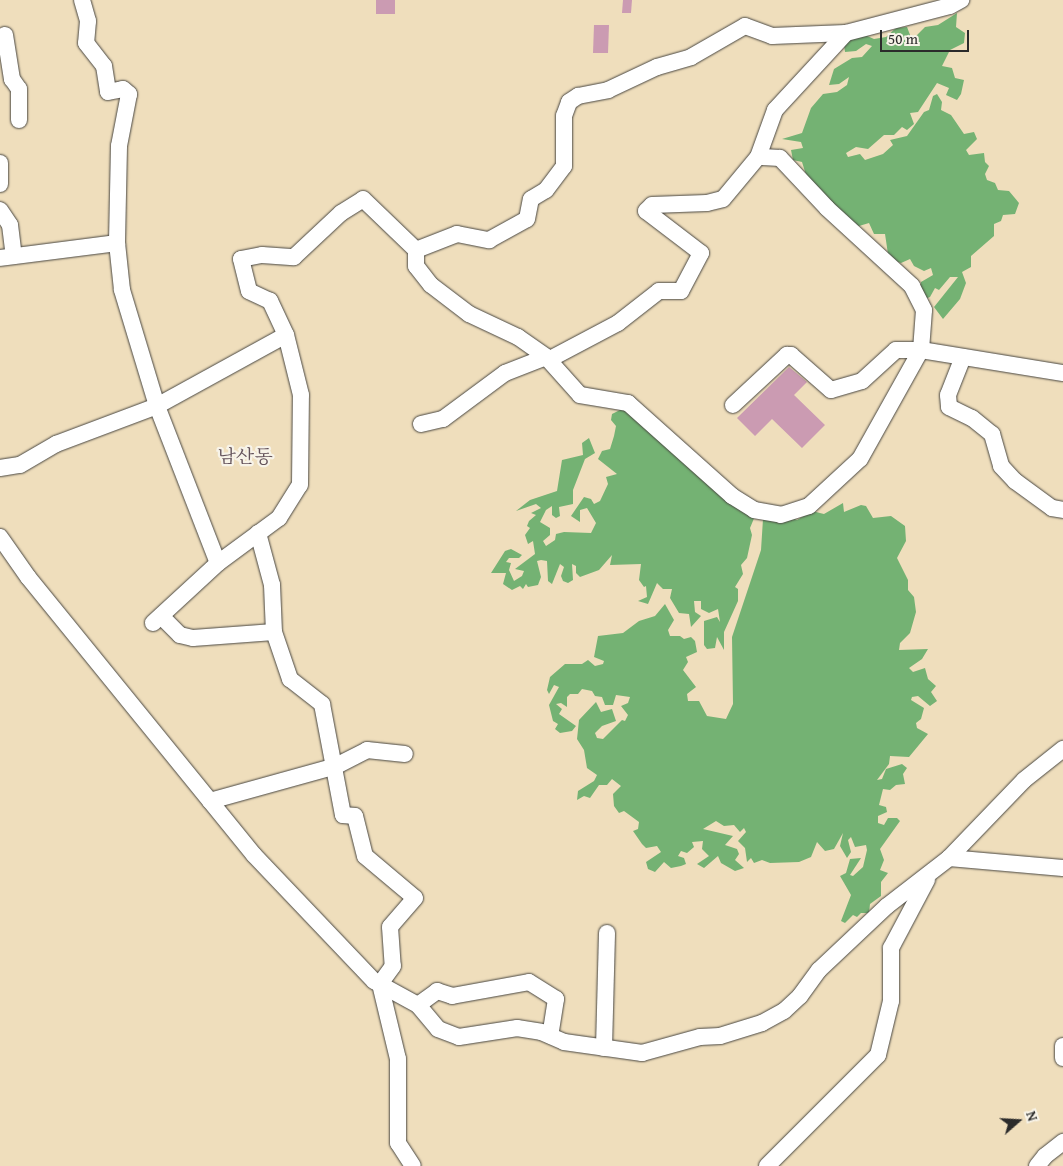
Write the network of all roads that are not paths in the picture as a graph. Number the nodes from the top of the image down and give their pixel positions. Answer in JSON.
{"nodes":[{"id":1,"x":82,"y":0,"type":"edge"},
{"id":2,"x":961,"y":0,"type":"edge"},
{"id":3,"x":846,"y":33,"type":"junction"},
{"id":4,"x":5,"y":35,"type":"dead end"},
{"id":5,"x":19,"y":120,"type":"dead end"},
{"id":6,"x":758,"y":156,"type":"junction"},
{"id":7,"x":0,"y":163,"type":"edge"},
{"id":8,"x":0,"y":184,"type":"edge"},
{"id":9,"x":0,"y":210,"type":"edge"},
{"id":10,"x":117,"y":243,"type":"junction"},
{"id":11,"x":416,"y":250,"type":"junction"},
{"id":12,"x":7,"y":257,"type":"edge"},
{"id":13,"x":286,"y":335,"type":"junction"},
{"id":14,"x":921,"y":350,"type":"junction"},
{"id":15,"x":546,"y":357,"type":"junction"},
{"id":16,"x":963,"y":357,"type":"junction"},
{"id":17,"x":1063,"y":373,"type":"edge"},
{"id":18,"x":733,"y":405,"type":"dead end"},
{"id":19,"x":157,"y":406,"type":"junction"},
{"id":20,"x":421,"y":424,"type":"dead end"},
{"id":21,"x":0,"y":468,"type":"edge"},
{"id":22,"x":1063,"y":510,"type":"edge"},
{"id":23,"x":258,"y":533,"type":"junction"},
{"id":24,"x":0,"y":538,"type":"edge"},
{"id":25,"x":218,"y":563,"type":"junction"},
{"id":26,"x":274,"y":632,"type":"junction"},
{"id":27,"x":1063,"y":749,"type":"edge"},
{"id":28,"x":405,"y":754,"type":"dead end"},
{"id":29,"x":336,"y":766,"type":"junction"},
{"id":30,"x":210,"y":801,"type":"junction"},
{"id":31,"x":949,"y":858,"type":"junction"},
{"id":32,"x":1063,"y":868,"type":"edge"},
{"id":33,"x":929,"y":876,"type":"junction"},
{"id":34,"x":607,"y":933,"type":"dead end"},
{"id":35,"x":380,"y":984,"type":"junction"},
{"id":36,"x":418,"y":1005,"type":"junction"},
{"id":37,"x":550,"y":1036,"type":"junction"},
{"id":38,"x":1063,"y":1046,"type":"edge"},
{"id":39,"x":604,"y":1048,"type":"junction"},
{"id":40,"x":1063,"y":1058,"type":"edge"},
{"id":41,"x":1063,"y":1142,"type":"edge"},
{"id":42,"x":413,"y":1166,"type":"edge"},
{"id":43,"x":767,"y":1166,"type":"edge"},
{"id":44,"x":1037,"y":1166,"type":"edge"}],
"edges":[{"from":1,"to":10,"type":"street"},
{"from":2,"to":3,"type":"street"},
{"from":3,"to":6,"type":"street"},
{"from":3,"to":11,"type":"street"},
{"from":4,"to":5,"type":"street"},
{"from":6,"to":14,"type":"street"},
{"from":6,"to":15,"type":"street"},
{"from":7,"to":8,"type":"street"},
{"from":9,"to":12,"type":"street"},
{"from":10,"to":12,"type":"street"},
{"from":10,"to":19,"type":"street"},
{"from":11,"to":13,"type":"street"},
{"from":11,"to":15,"type":"street"},
{"from":13,"to":19,"type":"street"},
{"from":13,"to":23,"type":"street"},
{"from":14,"to":15,"type":"street"},
{"from":14,"to":16,"type":"street"},
{"from":14,"to":18,"type":"street"},
{"from":15,"to":20,"type":"street"},
{"from":16,"to":17,"type":"street"},
{"from":16,"to":22,"type":"street"},
{"from":19,"to":21,"type":"street"},
{"from":19,"to":25,"type":"street"},
{"from":23,"to":25,"type":"street"},
{"from":23,"to":26,"type":"street"},
{"from":24,"to":30,"type":"street"},
{"from":25,"to":26,"type":"street"},
{"from":26,"to":29,"type":"street"},
{"from":27,"to":31,"type":"street"},
{"from":28,"to":29,"type":"street"},
{"from":29,"to":30,"type":"street"},
{"from":29,"to":35,"type":"street"},
{"from":30,"to":35,"type":"street"},
{"from":31,"to":32,"type":"street"},
{"from":31,"to":33,"type":"street"},
{"from":33,"to":39,"type":"street"},
{"from":33,"to":43,"type":"street"},
{"from":34,"to":39,"type":"street"},
{"from":35,"to":36,"type":"street"},
{"from":35,"to":42,"type":"street"},
{"from":36,"to":37,"type":"street"},
{"from":36,"to":37,"type":"street"},
{"from":37,"to":39,"type":"street"},
{"from":38,"to":40,"type":"street"},
{"from":41,"to":44,"type":"street"}]}
